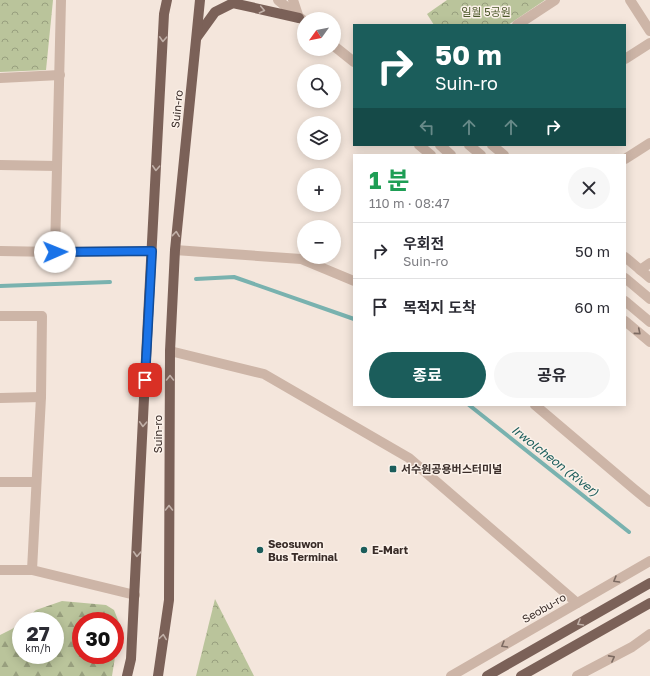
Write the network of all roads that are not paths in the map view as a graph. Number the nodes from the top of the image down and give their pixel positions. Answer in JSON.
{"nodes":[{"id":1,"x":61,"y":0,"type":"edge"},
{"id":2,"x":159,"y":0,"type":"edge"},
{"id":3,"x":167,"y":0,"type":"edge"},
{"id":4,"x":200,"y":0,"type":"edge"},
{"id":5,"x":278,"y":0,"type":"edge"},
{"id":6,"x":293,"y":0,"type":"edge"},
{"id":7,"x":555,"y":0,"type":"edge"},
{"id":8,"x":630,"y":0,"type":"edge"},
{"id":9,"x":298,"y":12,"type":"edge"},
{"id":10,"x":164,"y":14,"type":"junction"},
{"id":11,"x":297,"y":16,"type":"edge"},
{"id":12,"x":297,"y":19,"type":"edge"},
{"id":13,"x":519,"y":24,"type":"edge"},
{"id":14,"x":650,"y":30,"type":"edge"},
{"id":15,"x":197,"y":37,"type":"junction"},
{"id":16,"x":650,"y":43,"type":"edge"},
{"id":17,"x":341,"y":52,"type":"edge"},
{"id":18,"x":626,"y":58,"type":"edge"},
{"id":19,"x":353,"y":61,"type":"edge"},
{"id":20,"x":60,"y":75,"type":"junction"},
{"id":21,"x":0,"y":78,"type":"edge"},
{"id":22,"x":650,"y":143,"type":"edge"},
{"id":23,"x":420,"y":146,"type":"edge"},
{"id":24,"x":441,"y":146,"type":"edge"},
{"id":25,"x":470,"y":146,"type":"edge"},
{"id":26,"x":493,"y":146,"type":"edge"},
{"id":27,"x":430,"y":154,"type":"edge"},
{"id":28,"x":450,"y":154,"type":"edge"},
{"id":29,"x":480,"y":154,"type":"edge"},
{"id":30,"x":503,"y":154,"type":"edge"},
{"id":31,"x":626,"y":158,"type":"edge"},
{"id":32,"x":0,"y":165,"type":"edge"},
{"id":33,"x":58,"y":166,"type":"junction"},
{"id":34,"x":175,"y":250,"type":"junction"},
{"id":35,"x":0,"y":251,"type":"edge"},
{"id":36,"x":152,"y":251,"type":"junction"},
{"id":37,"x":55,"y":252,"type":"junction"},
{"id":38,"x":626,"y":258,"type":"edge"},
{"id":39,"x":650,"y":263,"type":"edge"},
{"id":40,"x":640,"y":270,"type":"junction"},
{"id":41,"x":650,"y":278,"type":"edge"},
{"id":42,"x":626,"y":279,"type":"edge"},
{"id":43,"x":353,"y":281,"type":"edge"},
{"id":44,"x":650,"y":299,"type":"edge"},
{"id":45,"x":626,"y":302,"type":"edge"},
{"id":46,"x":0,"y":316,"type":"edge"},
{"id":47,"x":626,"y":322,"type":"edge"},
{"id":48,"x":650,"y":322,"type":"edge"},
{"id":49,"x":650,"y":342,"type":"edge"},
{"id":50,"x":170,"y":351,"type":"junction"},
{"id":51,"x":41,"y":397,"type":"junction"},
{"id":52,"x":0,"y":398,"type":"edge"},
{"id":53,"x":535,"y":406,"type":"edge"},
{"id":54,"x":0,"y":482,"type":"edge"},
{"id":55,"x":36,"y":482,"type":"junction"},
{"id":56,"x":650,"y":502,"type":"edge"},
{"id":57,"x":650,"y":561,"type":"edge"},
{"id":58,"x":0,"y":570,"type":"edge"},
{"id":59,"x":32,"y":570,"type":"junction"},
{"id":60,"x":650,"y":583,"type":"edge"},
{"id":61,"x":135,"y":595,"type":"junction"},
{"id":62,"x":578,"y":603,"type":"junction"},
{"id":63,"x":650,"y":603,"type":"edge"},
{"id":64,"x":650,"y":634,"type":"edge"},
{"id":65,"x":650,"y":643,"type":"edge"},
{"id":66,"x":632,"y":647,"type":"junction"},
{"id":67,"x":127,"y":676,"type":"edge"},
{"id":68,"x":158,"y":676,"type":"edge"},
{"id":69,"x":450,"y":676,"type":"edge"},
{"id":70,"x":487,"y":676,"type":"edge"},
{"id":71,"x":521,"y":676,"type":"edge"},
{"id":72,"x":577,"y":676,"type":"edge"}],
"edges":[{"from":1,"to":20,"type":"street"},
{"from":2,"to":10,"type":"main road"},
{"from":3,"to":10,"type":"main road","name":"Suin-ro"},
{"from":4,"to":15,"type":"main road","name":"Suin-ro"},
{"from":5,"to":11,"type":"street"},
{"from":6,"to":9,"type":"street"},
{"from":7,"to":13,"type":"street"},
{"from":8,"to":14,"type":"street"},
{"from":10,"to":36,"type":"main road","name":"Suin-ro","one_way":true},
{"from":15,"to":12,"type":"main road","one_way":true},
{"from":34,"to":15,"type":"main road","name":"Suin-ro","one_way":true},
{"from":16,"to":18,"type":"street"},
{"from":17,"to":19,"type":"street"},
{"from":20,"to":21,"type":"street"},
{"from":20,"to":33,"type":"street"},
{"from":22,"to":31,"type":"street"},
{"from":23,"to":27,"type":"street"},
{"from":24,"to":28,"type":"street"},
{"from":25,"to":29,"type":"street"},
{"from":26,"to":30,"type":"street"},
{"from":32,"to":33,"type":"street"},
{"from":33,"to":37,"type":"street"},
{"from":34,"to":43,"type":"street"},
{"from":34,"to":50,"type":"main road","name":"Suin-ro"},
{"from":35,"to":37,"type":"street"},
{"from":36,"to":37,"type":"street"},
{"from":36,"to":61,"type":"main road","name":"Suin-ro","one_way":true},
{"from":38,"to":40,"type":"street"},
{"from":39,"to":40,"type":"street"},
{"from":40,"to":41,"type":"street"},
{"from":42,"to":44,"type":"street"},
{"from":45,"to":48,"type":"street"},
{"from":46,"to":51,"type":"street"},
{"from":47,"to":49,"type":"street","one_way":true},
{"from":50,"to":62,"type":"street"},
{"from":68,"to":50,"type":"main road","name":"Suin-ro","one_way":true},
{"from":51,"to":52,"type":"street"},
{"from":51,"to":55,"type":"street"},
{"from":53,"to":56,"type":"street"},
{"from":54,"to":55,"type":"street"},
{"from":55,"to":59,"type":"street"},
{"from":57,"to":62,"type":"street","name":"Seobu-ro","one_way":true},
{"from":58,"to":59,"type":"street"},
{"from":59,"to":61,"type":"street"},
{"from":60,"to":70,"type":"main road","one_way":true},
{"from":61,"to":67,"type":"main road","name":"Suin-ro"},
{"from":62,"to":69,"type":"street","name":"Seobu-ro","one_way":true},
{"from":63,"to":71,"type":"main road"},
{"from":64,"to":66,"type":"street"},
{"from":65,"to":66,"type":"street"},
{"from":72,"to":66,"type":"street","one_way":true}]}
